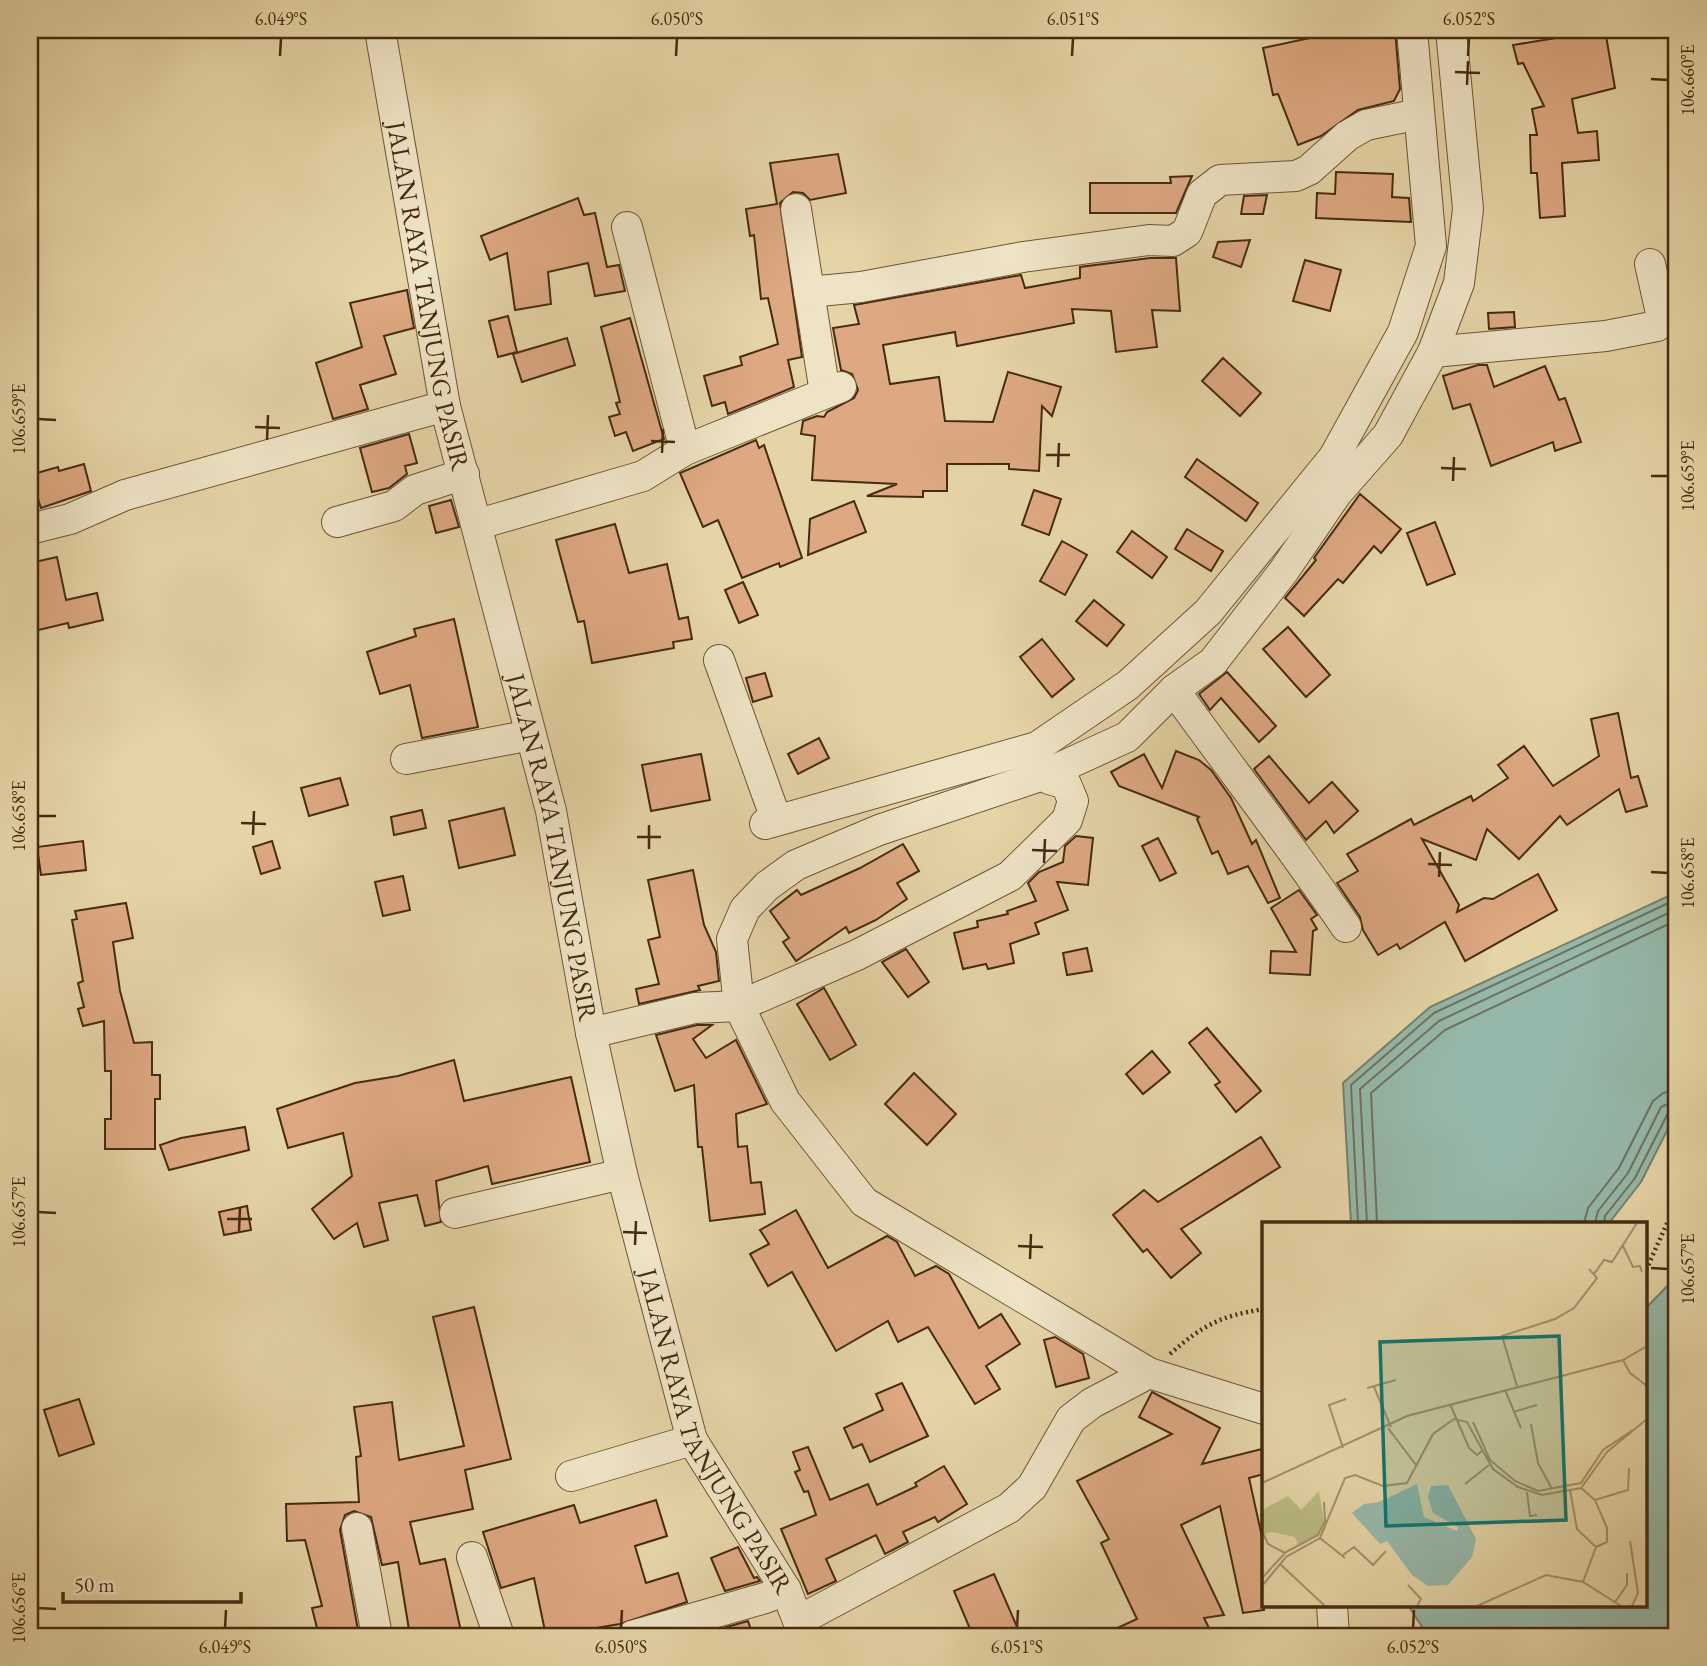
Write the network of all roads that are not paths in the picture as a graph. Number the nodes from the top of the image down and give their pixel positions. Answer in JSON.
{"nodes":[{"id":1,"x":380,"y":30,"type":"edge"},
{"id":2,"x":1412,"y":30,"type":"edge"},
{"id":3,"x":1451,"y":30,"type":"edge"},
{"id":4,"x":1419,"y":114,"type":"junction"},
{"id":5,"x":796,"y":209,"type":"dead end"},
{"id":6,"x":627,"y":227,"type":"dead end"},
{"id":7,"x":1650,"y":264,"type":"dead end"},
{"id":8,"x":809,"y":292,"type":"junction"},
{"id":9,"x":1433,"y":352,"type":"junction"},
{"id":10,"x":446,"y":406,"type":"junction"},
{"id":11,"x":685,"y":450,"type":"junction"},
{"id":12,"x":464,"y":474,"type":"junction"},
{"id":13,"x":337,"y":522,"type":"dead end"},
{"id":14,"x":479,"y":523,"type":"junction"},
{"id":15,"x":30,"y":529,"type":"edge"},
{"id":16,"x":719,"y":660,"type":"dead end"},
{"id":17,"x":1174,"y":690,"type":"junction"},
{"id":18,"x":531,"y":735,"type":"junction"},
{"id":19,"x":406,"y":759,"type":"dead end"},
{"id":20,"x":1042,"y":761,"type":"junction"},
{"id":21,"x":1346,"y":927,"type":"dead end"},
{"id":22,"x":733,"y":1006,"type":"junction"},
{"id":23,"x":592,"y":1033,"type":"junction"},
{"id":24,"x":622,"y":1174,"type":"junction"},
{"id":25,"x":454,"y":1213,"type":"dead end"},
{"id":26,"x":1135,"y":1380,"type":"junction"},
{"id":27,"x":1262,"y":1409,"type":"edge"},
{"id":28,"x":692,"y":1440,"type":"junction"},
{"id":29,"x":571,"y":1476,"type":"dead end"},
{"id":30,"x":357,"y":1528,"type":"dead end"},
{"id":31,"x":472,"y":1557,"type":"dead end"},
{"id":32,"x":786,"y":1590,"type":"junction"},
{"id":33,"x":1332,"y":1606,"type":"edge"},
{"id":34,"x":801,"y":1629,"type":"edge"},
{"id":35,"x":377,"y":1636,"type":"edge"},
{"id":36,"x":499,"y":1636,"type":"edge"},
{"id":37,"x":632,"y":1636,"type":"edge"},
{"id":38,"x":1334,"y":1636,"type":"edge"}],
"edges":[{"from":1,"to":10,"type":"street","name":"JALAN RAYA TANJUNG PASIR"},
{"from":2,"to":4,"type":"street"},
{"from":3,"to":9,"type":"street"},
{"from":4,"to":8,"type":"street"},
{"from":4,"to":20,"type":"street"},
{"from":5,"to":8,"type":"street"},
{"from":6,"to":11,"type":"street"},
{"from":7,"to":9,"type":"street"},
{"from":8,"to":11,"type":"street"},
{"from":9,"to":17,"type":"street"},
{"from":10,"to":12,"type":"street","name":"JALAN RAYA TANJUNG PASIR"},
{"from":10,"to":15,"type":"street"},
{"from":11,"to":14,"type":"street"},
{"from":12,"to":13,"type":"street"},
{"from":12,"to":14,"type":"street","name":"JALAN RAYA TANJUNG PASIR"},
{"from":14,"to":18,"type":"street","name":"JALAN RAYA TANJUNG PASIR"},
{"from":16,"to":20,"type":"street"},
{"from":17,"to":20,"type":"street"},
{"from":17,"to":21,"type":"street"},
{"from":18,"to":19,"type":"street"},
{"from":18,"to":23,"type":"street","name":"JALAN RAYA TANJUNG PASIR"},
{"from":20,"to":22,"type":"street"},
{"from":20,"to":22,"type":"street"},
{"from":22,"to":23,"type":"street"},
{"from":22,"to":26,"type":"street"},
{"from":23,"to":24,"type":"street","name":"JALAN RAYA TANJUNG PASIR"},
{"from":24,"to":25,"type":"street"},
{"from":24,"to":28,"type":"street","name":"JALAN RAYA TANJUNG PASIR"},
{"from":26,"to":27,"type":"street"},
{"from":26,"to":34,"type":"street"},
{"from":28,"to":29,"type":"street"},
{"from":28,"to":32,"type":"street","name":"JALAN RAYA TANJUNG PASIR"},
{"from":30,"to":35,"type":"street"},
{"from":31,"to":36,"type":"street"},
{"from":32,"to":34,"type":"street","name":"JALAN RAYA TANJUNG PASIR"},
{"from":32,"to":37,"type":"street"},
{"from":33,"to":38,"type":"street"}]}
